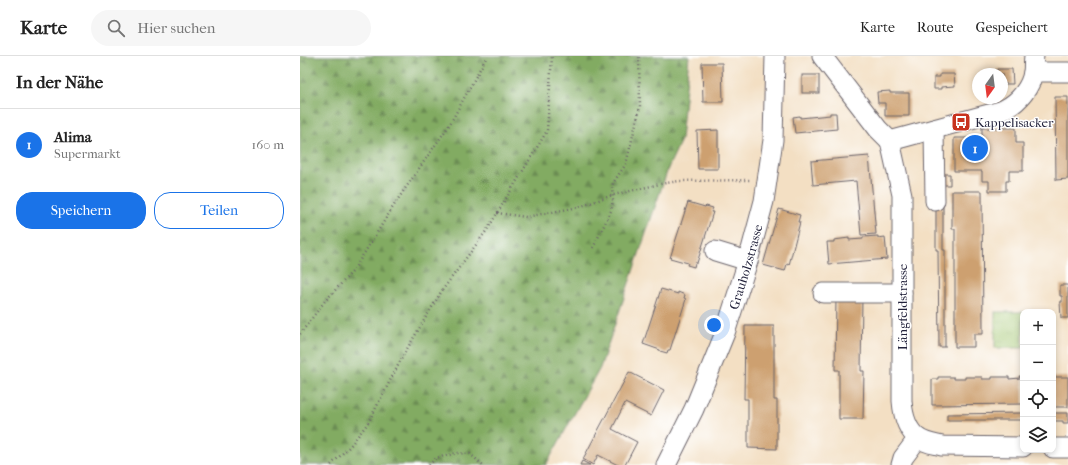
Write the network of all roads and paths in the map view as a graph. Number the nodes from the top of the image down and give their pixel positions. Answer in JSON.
{"nodes":[{"id":1,"x":487,"y":56,"type":"edge"},
{"id":2,"x":552,"y":56,"type":"edge"},
{"id":3,"x":639,"y":56,"type":"edge"},
{"id":4,"x":775,"y":56,"type":"edge"},
{"id":5,"x":822,"y":56,"type":"edge"},
{"id":6,"x":1033,"y":69,"type":"edge"},
{"id":7,"x":1068,"y":72,"type":"edge"},
{"id":8,"x":1008,"y":91,"type":"edge"},
{"id":9,"x":990,"y":104,"type":"edge"},
{"id":10,"x":979,"y":117,"type":"junction"},
{"id":11,"x":934,"y":129,"type":"junction"},
{"id":12,"x":890,"y":141,"type":"junction"},
{"id":13,"x":767,"y":180,"type":"junction"},
{"id":14,"x":612,"y":195,"type":"junction"},
{"id":15,"x":935,"y":201,"type":"dead end"},
{"id":16,"x":497,"y":213,"type":"junction"},
{"id":17,"x":593,"y":248,"type":"dead end"},
{"id":18,"x":715,"y":251,"type":"dead end"},
{"id":19,"x":748,"y":261,"type":"junction"},
{"id":20,"x":823,"y":293,"type":"dead end"},
{"id":21,"x":902,"y":294,"type":"junction"},
{"id":22,"x":300,"y":334,"type":"edge"},
{"id":23,"x":918,"y":438,"type":"junction"},
{"id":24,"x":1020,"y":447,"type":"edge"},
{"id":25,"x":1056,"y":448,"type":"edge"},
{"id":26,"x":1068,"y":448,"type":"edge"},
{"id":27,"x":331,"y":465,"type":"edge"},
{"id":28,"x":429,"y":465,"type":"edge"},
{"id":29,"x":483,"y":465,"type":"edge"},
{"id":30,"x":666,"y":465,"type":"edge"},
{"id":31,"x":901,"y":465,"type":"edge"}],
"edges":[{"from":1,"to":22,"type":"path"},
{"from":2,"to":16,"type":"path"},
{"from":3,"to":14,"type":"path"},
{"from":4,"to":13,"type":"street","name":"Grauholzstrasse"},
{"from":5,"to":12,"type":"street"},
{"from":6,"to":7,"type":"street"},
{"from":6,"to":8,"type":"street"},
{"from":6,"to":10,"type":"street"},
{"from":9,"to":10,"type":"street"},
{"from":10,"to":11,"type":"street"},
{"from":11,"to":12,"type":"street"},
{"from":11,"to":15,"type":"street"},
{"from":12,"to":21,"type":"street","name":"Längfeldstrasse"},
{"from":13,"to":14,"type":"path"},
{"from":13,"to":19,"type":"street","name":"Grauholzstrasse"},
{"from":14,"to":16,"type":"path"},
{"from":14,"to":17,"type":"path"},
{"from":16,"to":27,"type":"path"},
{"from":18,"to":19,"type":"street"},
{"from":19,"to":30,"type":"street","name":"Grauholzstrasse"},
{"from":20,"to":21,"type":"street"},
{"from":21,"to":23,"type":"street","name":"Längfeldstrasse"},
{"from":23,"to":24,"type":"street"},
{"from":23,"to":31,"type":"street"},
{"from":25,"to":26,"type":"street"},
{"from":28,"to":29,"type":"path"}]}
